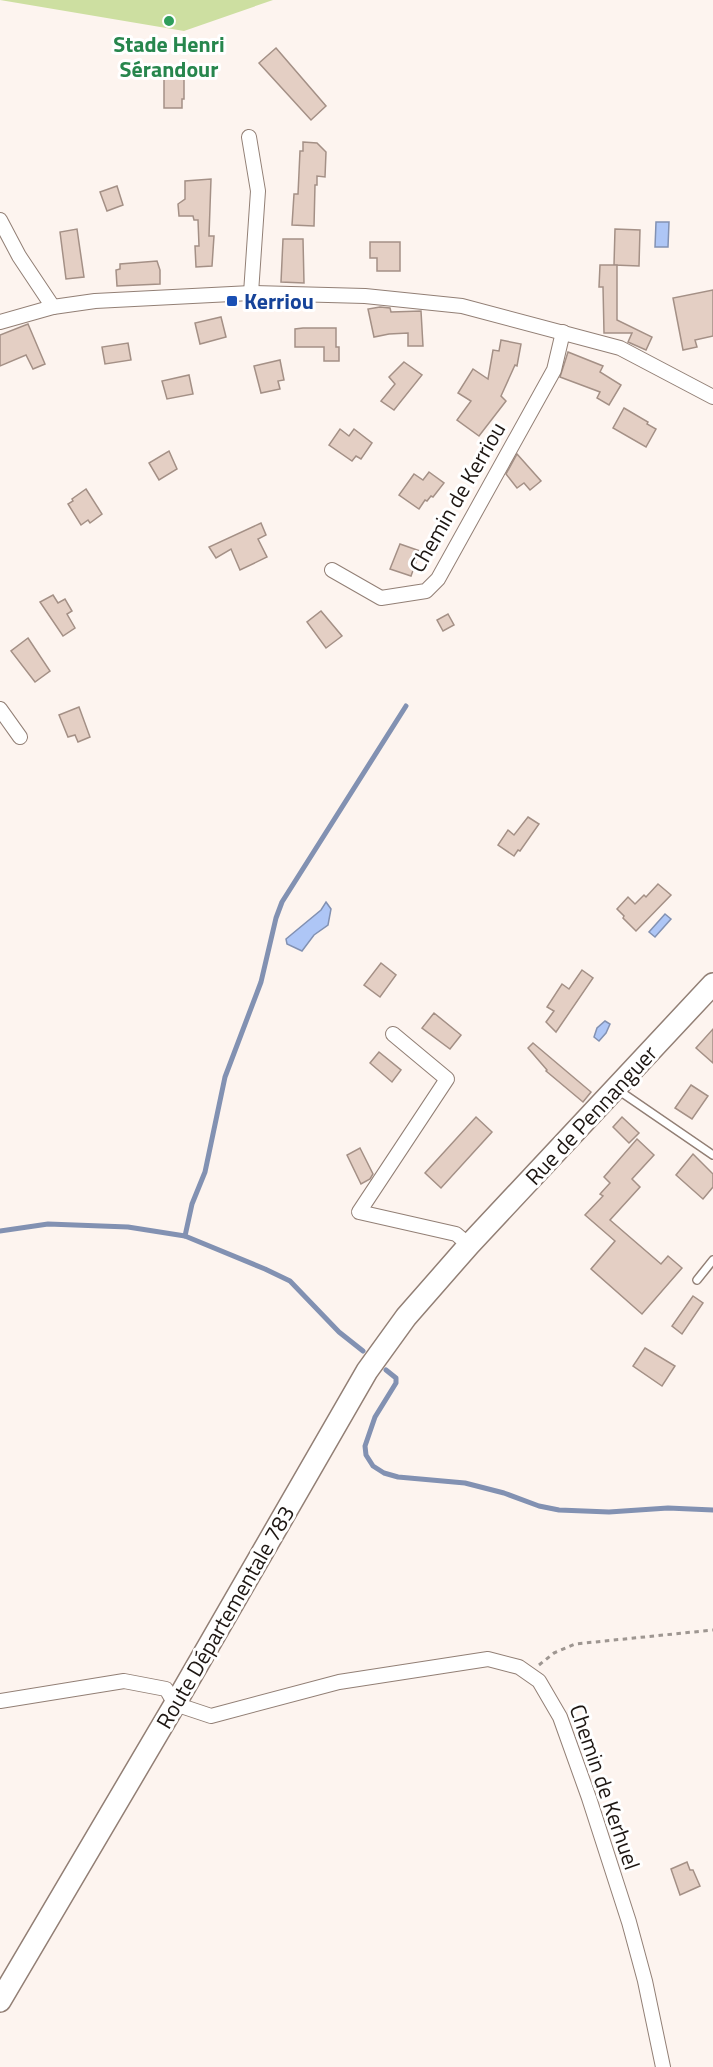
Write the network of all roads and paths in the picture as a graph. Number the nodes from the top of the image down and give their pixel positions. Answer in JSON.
{"nodes":[{"id":1,"x":249,"y":137,"type":"dead end"},
{"id":2,"x":0,"y":220,"type":"edge"},
{"id":3,"x":251,"y":293,"type":"junction"},
{"id":4,"x":54,"y":307,"type":"junction"},
{"id":5,"x":0,"y":322,"type":"edge"},
{"id":6,"x":563,"y":332,"type":"junction"},
{"id":7,"x":713,"y":397,"type":"edge"},
{"id":8,"x":332,"y":570,"type":"dead end"},
{"id":9,"x":0,"y":709,"type":"edge"},
{"id":10,"x":20,"y":737,"type":"dead end"},
{"id":11,"x":713,"y":984,"type":"edge"},
{"id":12,"x":393,"y":1034,"type":"dead end"},
{"id":13,"x":616,"y":1088,"type":"junction"},
{"id":14,"x":713,"y":1155,"type":"edge"},
{"id":15,"x":469,"y":1245,"type":"junction"},
{"id":16,"x":713,"y":1260,"type":"edge"},
{"id":17,"x":697,"y":1280,"type":"dead end"},
{"id":18,"x":713,"y":1630,"type":"edge"},
{"id":19,"x":530,"y":1675,"type":"junction"},
{"id":20,"x":0,"y":1701,"type":"edge"},
{"id":21,"x":175,"y":1704,"type":"junction"},
{"id":22,"x":0,"y":2001,"type":"edge"},
{"id":23,"x":663,"y":2067,"type":"edge"}],
"edges":[{"from":1,"to":3,"type":"street"},
{"from":2,"to":4,"type":"street"},
{"from":3,"to":4,"type":"street"},
{"from":3,"to":6,"type":"street"},
{"from":4,"to":5,"type":"street"},
{"from":6,"to":7,"type":"street"},
{"from":6,"to":8,"type":"street","name":"Chemin de Kerriou"},
{"from":9,"to":10,"type":"street"},
{"from":11,"to":13,"type":"main road","name":"Rue de Pennanguer"},
{"from":12,"to":15,"type":"street"},
{"from":13,"to":14,"type":"lane"},
{"from":13,"to":15,"type":"main road","name":"Rue de Pennanguer"},
{"from":15,"to":21,"type":"main road","name":"Route Départementale 783"},
{"from":16,"to":17,"type":"lane"},
{"from":18,"to":19,"type":"path"},
{"from":19,"to":21,"type":"street","name":"Chemin de Kerhuel"},
{"from":19,"to":23,"type":"street","name":"Chemin de Kerhuel"},
{"from":20,"to":21,"type":"street"},
{"from":21,"to":22,"type":"main road","name":"Route Départementale 783"}]}
